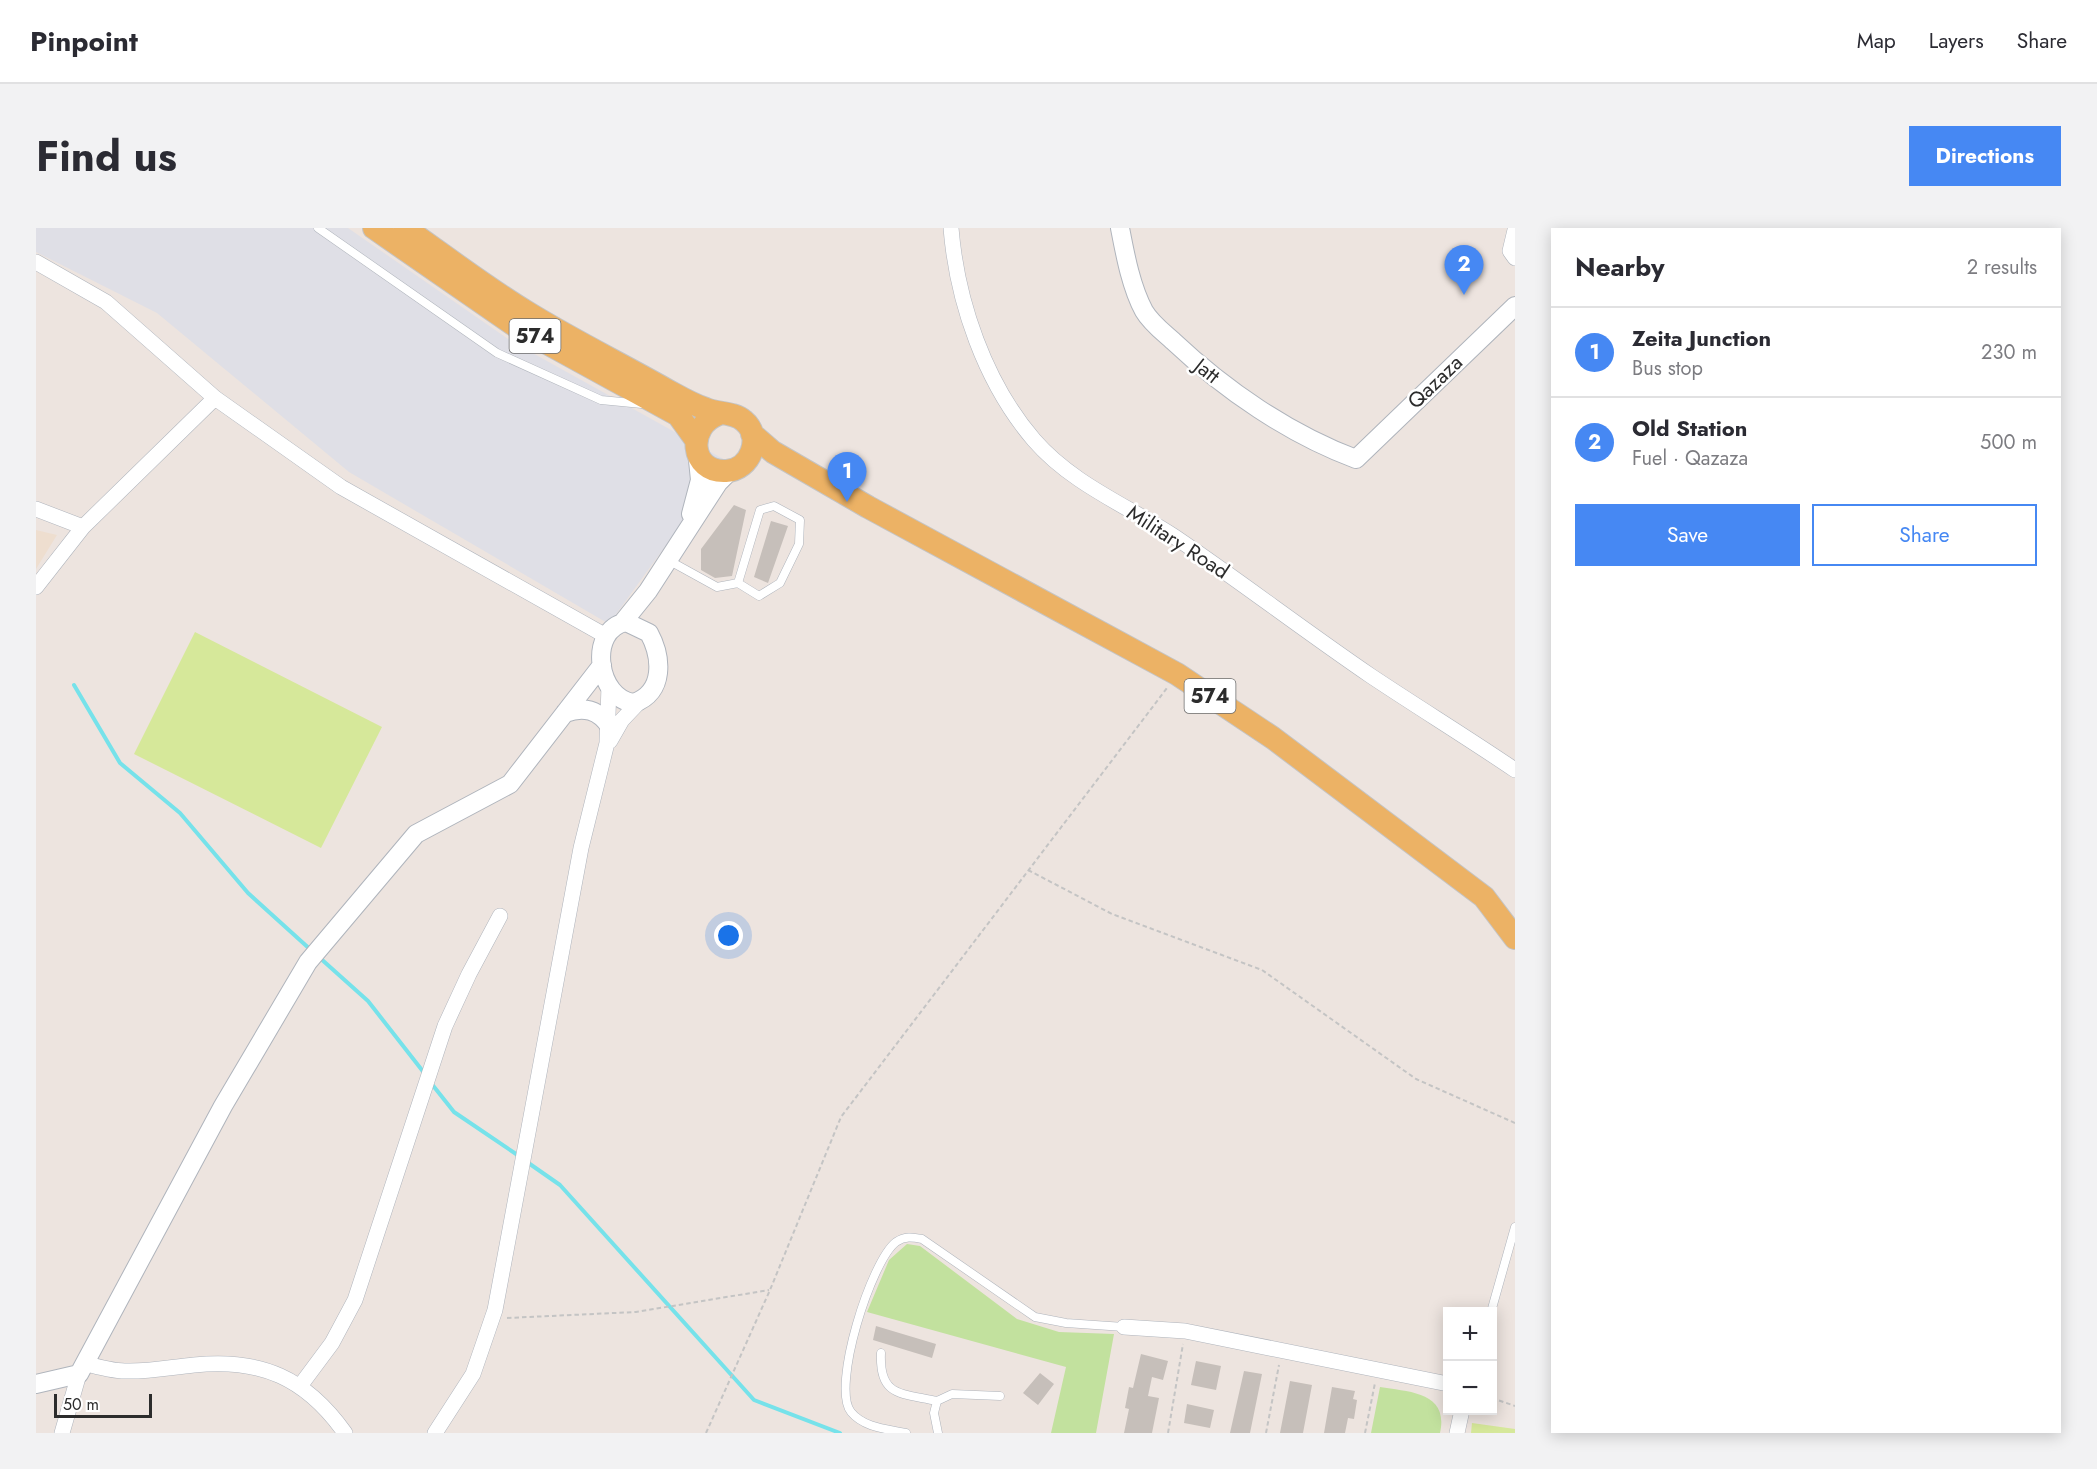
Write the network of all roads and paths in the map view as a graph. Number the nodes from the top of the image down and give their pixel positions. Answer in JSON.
{"nodes":[{"id":1,"x":318,"y":228,"type":"edge"},
{"id":2,"x":374,"y":228,"type":"edge"},
{"id":3,"x":405,"y":228,"type":"edge"},
{"id":4,"x":951,"y":228,"type":"edge"},
{"id":5,"x":1120,"y":228,"type":"edge"},
{"id":6,"x":1515,"y":230,"type":"edge"},
{"id":7,"x":1515,"y":258,"type":"edge"},
{"id":8,"x":36,"y":262,"type":"edge"},
{"id":9,"x":1515,"y":306,"type":"edge"},
{"id":10,"x":215,"y":398,"type":"junction"},
{"id":11,"x":665,"y":406,"type":"junction"},
{"id":12,"x":719,"y":414,"type":"junction"},
{"id":13,"x":752,"y":434,"type":"junction"},
{"id":14,"x":696,"y":445,"type":"junction"},
{"id":15,"x":1356,"y":459,"type":"joint"},
{"id":16,"x":735,"y":469,"type":"junction"},
{"id":17,"x":868,"y":507,"type":"junction"},
{"id":18,"x":36,"y":509,"type":"edge"},
{"id":19,"x":83,"y":527,"type":"junction"},
{"id":20,"x":687,"y":530,"type":"junction"},
{"id":21,"x":668,"y":560,"type":"junction"},
{"id":22,"x":738,"y":583,"type":"junction"},
{"id":23,"x":36,"y":587,"type":"edge"},
{"id":24,"x":648,"y":591,"type":"junction"},
{"id":25,"x":623,"y":622,"type":"junction"},
{"id":26,"x":649,"y":633,"type":"junction"},
{"id":27,"x":606,"y":636,"type":"junction"},
{"id":28,"x":602,"y":665,"type":"junction"},
{"id":29,"x":1177,"y":674,"type":"junction"},
{"id":30,"x":609,"y":686,"type":"junction"},
{"id":31,"x":640,"y":700,"type":"junction"},
{"id":32,"x":565,"y":713,"type":"junction"},
{"id":33,"x":610,"y":727,"type":"junction"},
{"id":34,"x":606,"y":749,"type":"junction"},
{"id":35,"x":1515,"y":770,"type":"edge"},
{"id":36,"x":1028,"y":870,"type":"junction"},
{"id":37,"x":500,"y":916,"type":"dead end"},
{"id":38,"x":1515,"y":938,"type":"edge"},
{"id":39,"x":1515,"y":1123,"type":"edge"},
{"id":40,"x":1515,"y":1227,"type":"edge"},
{"id":41,"x":770,"y":1290,"type":"junction"},
{"id":42,"x":1492,"y":1307,"type":"edge"},
{"id":43,"x":492,"y":1318,"type":"junction"},
{"id":44,"x":1124,"y":1327,"type":"joint"},
{"id":45,"x":1185,"y":1331,"type":"junction"},
{"id":46,"x":1281,"y":1350,"type":"junction"},
{"id":47,"x":881,"y":1353,"type":"dead end"},
{"id":48,"x":82,"y":1369,"type":"junction"},
{"id":49,"x":1377,"y":1369,"type":"junction"},
{"id":50,"x":1443,"y":1383,"type":"edge"},
{"id":51,"x":36,"y":1384,"type":"edge"},
{"id":52,"x":300,"y":1386,"type":"junction"},
{"id":53,"x":1000,"y":1396,"type":"dead end"},
{"id":54,"x":1497,"y":1400,"type":"edge"},
{"id":55,"x":937,"y":1401,"type":"junction"},
{"id":56,"x":1515,"y":1406,"type":"edge"},
{"id":57,"x":1461,"y":1415,"type":"edge"},
{"id":58,"x":62,"y":1433,"type":"edge"},
{"id":59,"x":345,"y":1433,"type":"edge"},
{"id":60,"x":435,"y":1433,"type":"edge"},
{"id":61,"x":706,"y":1433,"type":"edge"},
{"id":62,"x":906,"y":1433,"type":"edge"},
{"id":63,"x":938,"y":1433,"type":"edge"},
{"id":64,"x":1168,"y":1433,"type":"edge"},
{"id":65,"x":1266,"y":1433,"type":"edge"},
{"id":66,"x":1365,"y":1433,"type":"edge"},
{"id":67,"x":1457,"y":1433,"type":"edge"}],
"edges":[{"from":1,"to":11,"type":"lane"},
{"from":2,"to":11,"type":"main road","number":"574"},
{"from":3,"to":12,"type":"main road","number":"574"},
{"from":4,"to":35,"type":"street","name":"Military Road"},
{"from":5,"to":15,"type":"street","name":"Jatt"},
{"from":6,"to":7,"type":"street"},
{"from":8,"to":10,"type":"street"},
{"from":9,"to":15,"type":"street","name":"Qazaza"},
{"from":10,"to":19,"type":"street"},
{"from":10,"to":27,"type":"street"},
{"from":11,"to":14,"type":"main road","number":"574"},
{"from":12,"to":13,"type":"main road","number":"574"},
{"from":12,"to":14,"type":"main road"},
{"from":13,"to":16,"type":"main road"},
{"from":13,"to":17,"type":"main road","number":"574"},
{"from":14,"to":16,"type":"main road","number":"574"},
{"from":14,"to":20,"type":"street"},
{"from":16,"to":17,"type":"main road","number":"574"},
{"from":16,"to":20,"type":"street"},
{"from":17,"to":29,"type":"main road","number":"574"},
{"from":18,"to":19,"type":"street"},
{"from":19,"to":23,"type":"street"},
{"from":20,"to":21,"type":"street"},
{"from":21,"to":22,"type":"lane"},
{"from":21,"to":24,"type":"street"},
{"from":22,"to":22,"type":"lane"},
{"from":24,"to":25,"type":"street"},
{"from":24,"to":26,"type":"street"},
{"from":25,"to":26,"type":"street"},
{"from":25,"to":27,"type":"street"},
{"from":26,"to":31,"type":"street"},
{"from":27,"to":28,"type":"street"},
{"from":28,"to":30,"type":"street"},
{"from":28,"to":32,"type":"street"},
{"from":29,"to":36,"type":"path"},
{"from":29,"to":38,"type":"main road","number":"574"},
{"from":30,"to":31,"type":"street"},
{"from":30,"to":33,"type":"street"},
{"from":31,"to":34,"type":"street"},
{"from":32,"to":33,"type":"street"},
{"from":32,"to":48,"type":"street"},
{"from":33,"to":34,"type":"street"},
{"from":34,"to":43,"type":"street"},
{"from":36,"to":39,"type":"path"},
{"from":36,"to":41,"type":"path"},
{"from":37,"to":52,"type":"street"},
{"from":40,"to":42,"type":"lane"},
{"from":41,"to":43,"type":"path"},
{"from":41,"to":61,"type":"path"},
{"from":43,"to":60,"type":"street"},
{"from":44,"to":45,"type":"street"},
{"from":44,"to":62,"type":"lane"},
{"from":45,"to":46,"type":"street"},
{"from":45,"to":64,"type":"path"},
{"from":46,"to":49,"type":"street"},
{"from":46,"to":65,"type":"path"},
{"from":47,"to":55,"type":"lane"},
{"from":48,"to":51,"type":"street"},
{"from":48,"to":52,"type":"street"},
{"from":48,"to":58,"type":"street"},
{"from":49,"to":50,"type":"street"},
{"from":49,"to":66,"type":"path"},
{"from":52,"to":59,"type":"street"},
{"from":53,"to":55,"type":"lane"},
{"from":54,"to":56,"type":"path"},
{"from":55,"to":63,"type":"lane"},
{"from":57,"to":67,"type":"street"}]}
